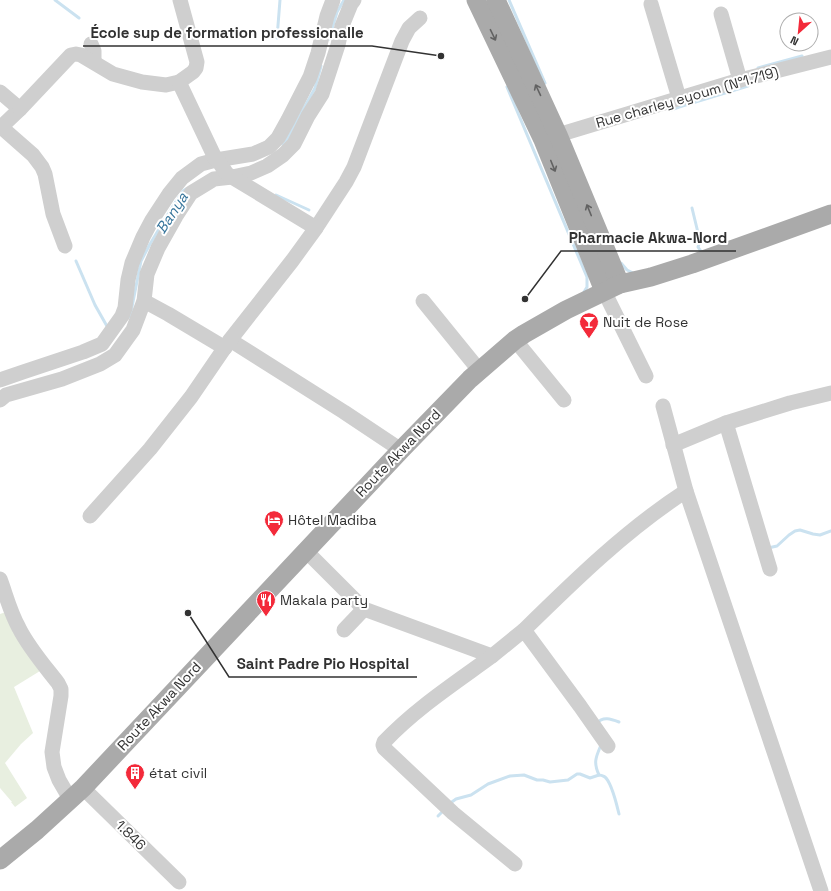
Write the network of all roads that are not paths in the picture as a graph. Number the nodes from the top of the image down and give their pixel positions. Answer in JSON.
{"nodes":[{"id":1,"x":180,"y":0,"type":"edge"},
{"id":2,"x":333,"y":0,"type":"edge"},
{"id":3,"x":354,"y":0,"type":"edge"},
{"id":4,"x":476,"y":0,"type":"edge"},
{"id":5,"x":496,"y":0,"type":"edge"},
{"id":6,"x":651,"y":4,"type":"dead end"},
{"id":7,"x":721,"y":14,"type":"dead end"},
{"id":8,"x":420,"y":18,"type":"dead end"},
{"id":9,"x":91,"y":44,"type":"dead end"},
{"id":10,"x":831,"y":57,"type":"edge"},
{"id":11,"x":94,"y":62,"type":"junction"},
{"id":12,"x":740,"y":80,"type":"junction"},
{"id":13,"x":179,"y":82,"type":"junction"},
{"id":14,"x":0,"y":92,"type":"edge"},
{"id":15,"x":679,"y":98,"type":"junction"},
{"id":16,"x":20,"y":109,"type":"junction"},
{"id":17,"x":1,"y":128,"type":"edge"},
{"id":18,"x":551,"y":137,"type":"junction"},
{"id":19,"x":224,"y":168,"type":"junction"},
{"id":20,"x":831,"y":214,"type":"edge"},
{"id":21,"x":316,"y":228,"type":"junction"},
{"id":22,"x":65,"y":246,"type":"dead end"},
{"id":23,"x":612,"y":288,"type":"junction"},
{"id":24,"x":144,"y":301,"type":"junction"},
{"id":25,"x":423,"y":301,"type":"dead end"},
{"id":26,"x":515,"y":340,"type":"junction"},
{"id":27,"x":228,"y":344,"type":"junction"},
{"id":28,"x":479,"y":370,"type":"junction"},
{"id":29,"x":646,"y":376,"type":"dead end"},
{"id":30,"x":0,"y":380,"type":"edge"},
{"id":31,"x":831,"y":393,"type":"edge"},
{"id":32,"x":0,"y":400,"type":"edge"},
{"id":33,"x":564,"y":400,"type":"dead end"},
{"id":34,"x":663,"y":406,"type":"dead end"},
{"id":35,"x":726,"y":423,"type":"junction"},
{"id":36,"x":673,"y":445,"type":"junction"},
{"id":37,"x":401,"y":450,"type":"junction"},
{"id":38,"x":686,"y":491,"type":"junction"},
{"id":39,"x":90,"y":516,"type":"dead end"},
{"id":40,"x":306,"y":551,"type":"junction"},
{"id":41,"x":770,"y":569,"type":"dead end"},
{"id":42,"x":0,"y":579,"type":"edge"},
{"id":43,"x":364,"y":608,"type":"junction"},
{"id":44,"x":344,"y":630,"type":"dead end"},
{"id":45,"x":524,"y":630,"type":"junction"},
{"id":46,"x":492,"y":656,"type":"junction"},
{"id":47,"x":608,"y":746,"type":"dead end"},
{"id":48,"x":77,"y":793,"type":"junction"},
{"id":49,"x":0,"y":860,"type":"edge"},
{"id":50,"x":515,"y":864,"type":"dead end"},
{"id":51,"x":179,"y":882,"type":"dead end"},
{"id":52,"x":821,"y":891,"type":"edge"}],
"edges":[{"from":1,"to":13,"type":"street"},
{"from":2,"to":19,"type":"street"},
{"from":3,"to":19,"type":"street"},
{"from":4,"to":18,"type":"main road","one_way":true},
{"from":18,"to":5,"type":"main road","one_way":true},
{"from":6,"to":15,"type":"street"},
{"from":7,"to":12,"type":"street"},
{"from":8,"to":21,"type":"street"},
{"from":9,"to":11,"type":"street"},
{"from":10,"to":12,"type":"street","name":"Rue charley eyoum (N°1.719)"},
{"from":11,"to":13,"type":"street"},
{"from":11,"to":16,"type":"street"},
{"from":12,"to":15,"type":"street","name":"Rue charley eyoum (N°1.719)"},
{"from":13,"to":19,"type":"street"},
{"from":14,"to":16,"type":"street"},
{"from":15,"to":18,"type":"street","name":"Rue charley eyoum (N°1.719)"},
{"from":16,"to":17,"type":"street"},
{"from":17,"to":22,"type":"street"},
{"from":18,"to":23,"type":"main road"},
{"from":19,"to":21,"type":"street"},
{"from":19,"to":24,"type":"street"},
{"from":19,"to":30,"type":"street"},
{"from":20,"to":23,"type":"main road","name":"Route Akwa Nord"},
{"from":21,"to":27,"type":"street"},
{"from":23,"to":26,"type":"main road","name":"Route Akwa Nord"},
{"from":23,"to":29,"type":"street"},
{"from":24,"to":27,"type":"street"},
{"from":24,"to":32,"type":"street"},
{"from":25,"to":28,"type":"street"},
{"from":26,"to":28,"type":"main road","name":"Route Akwa Nord"},
{"from":26,"to":33,"type":"street"},
{"from":27,"to":37,"type":"street"},
{"from":27,"to":39,"type":"street"},
{"from":28,"to":37,"type":"main road","name":"Route Akwa Nord"},
{"from":31,"to":35,"type":"street"},
{"from":34,"to":36,"type":"street"},
{"from":35,"to":36,"type":"street"},
{"from":35,"to":41,"type":"street"},
{"from":36,"to":38,"type":"street"},
{"from":37,"to":40,"type":"main road","name":"Route Akwa Nord"},
{"from":38,"to":45,"type":"street"},
{"from":38,"to":52,"type":"street"},
{"from":40,"to":43,"type":"street"},
{"from":40,"to":48,"type":"main road","name":"Route Akwa Nord"},
{"from":42,"to":48,"type":"street","name":"1.846"},
{"from":43,"to":44,"type":"street"},
{"from":43,"to":46,"type":"street"},
{"from":45,"to":46,"type":"street"},
{"from":45,"to":47,"type":"street"},
{"from":46,"to":50,"type":"street"},
{"from":48,"to":49,"type":"main road","name":"Route Akwa Nord"},
{"from":48,"to":51,"type":"street","name":"1.846"}]}
